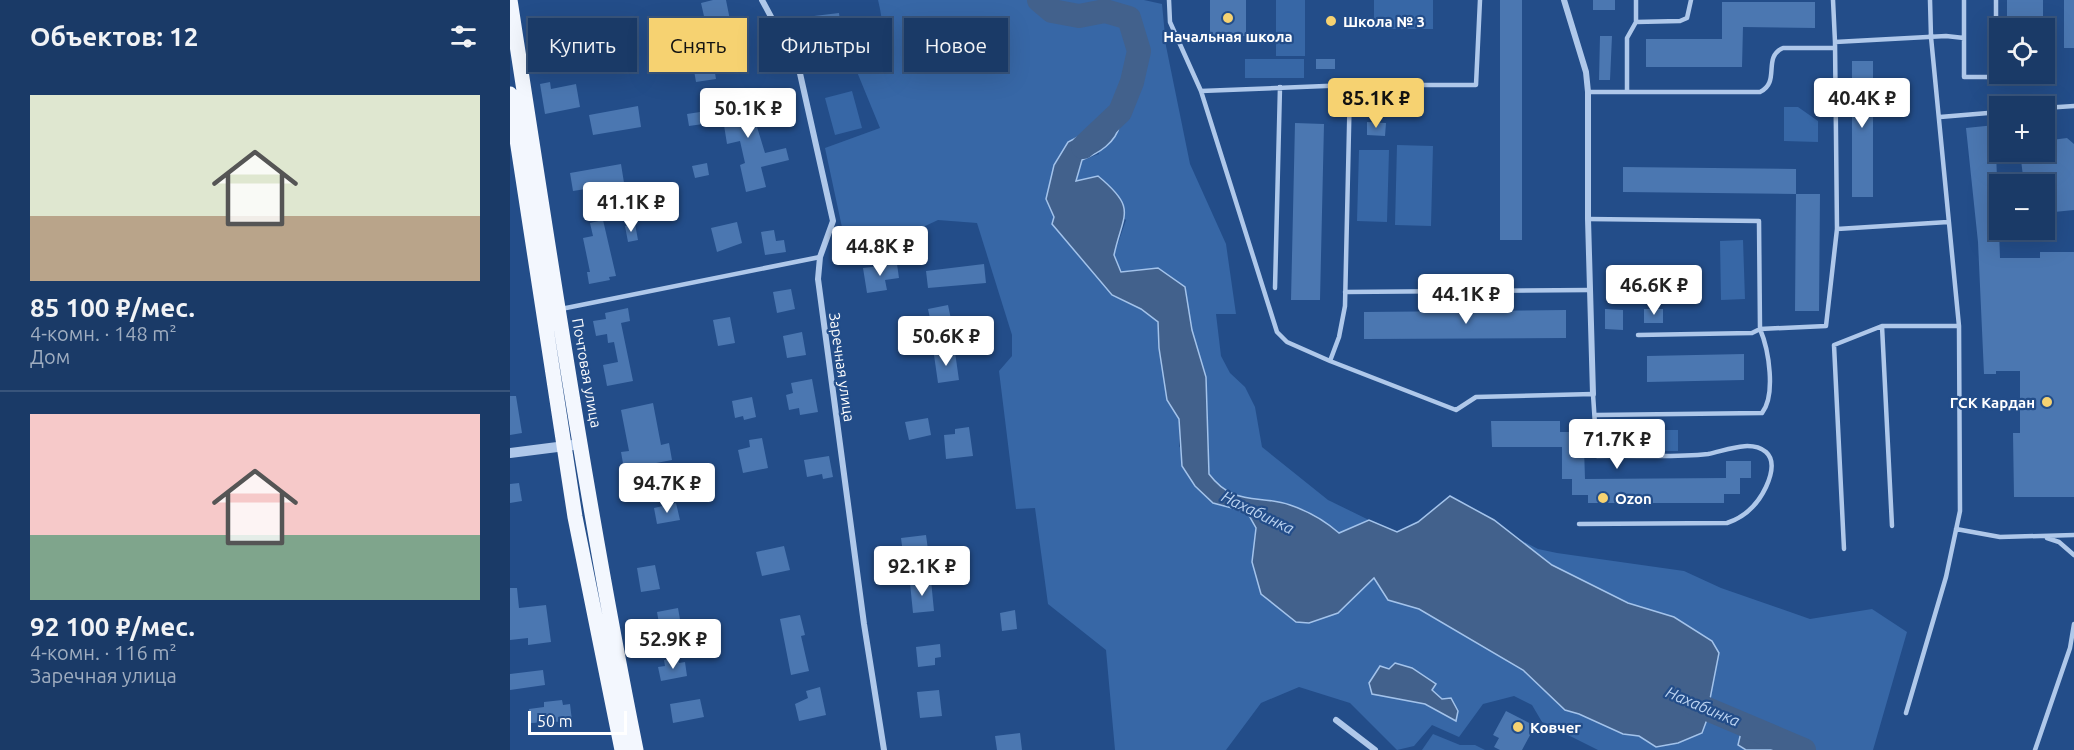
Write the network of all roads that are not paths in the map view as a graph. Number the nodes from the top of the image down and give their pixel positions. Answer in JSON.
{"nodes":[{"id":1,"x":510,"y":0,"type":"edge"},
{"id":2,"x":762,"y":0,"type":"edge"},
{"id":3,"x":1169,"y":0,"type":"edge"},
{"id":4,"x":1480,"y":0,"type":"edge"},
{"id":5,"x":1564,"y":0,"type":"edge"},
{"id":6,"x":1636,"y":0,"type":"edge"},
{"id":7,"x":1691,"y":0,"type":"edge"},
{"id":8,"x":1833,"y":0,"type":"edge"},
{"id":9,"x":1930,"y":0,"type":"edge"},
{"id":10,"x":1964,"y":0,"type":"edge"},
{"id":11,"x":1996,"y":0,"type":"edge"},
{"id":12,"x":1636,"y":22,"type":"junction"},
{"id":13,"x":1930,"y":37,"type":"junction"},
{"id":14,"x":1964,"y":38,"type":"junction"},
{"id":15,"x":1835,"y":45,"type":"junction"},
{"id":16,"x":1350,"y":85,"type":"junction"},
{"id":17,"x":1280,"y":87,"type":"junction"},
{"id":18,"x":1201,"y":91,"type":"junction"},
{"id":19,"x":1588,"y":92,"type":"junction"},
{"id":20,"x":1627,"y":92,"type":"junction"},
{"id":21,"x":510,"y":94,"type":"edge"},
{"id":22,"x":2074,"y":106,"type":"edge"},
{"id":23,"x":2055,"y":107,"type":"edge"},
{"id":24,"x":1989,"y":113,"type":"edge"},
{"id":25,"x":1940,"y":117,"type":"junction"},
{"id":26,"x":1588,"y":219,"type":"junction"},
{"id":27,"x":1947,"y":222,"type":"junction"},
{"id":28,"x":1837,"y":229,"type":"junction"},
{"id":29,"x":820,"y":257,"type":"junction"},
{"id":30,"x":1275,"y":288,"type":"dead end"},
{"id":31,"x":1590,"y":290,"type":"junction"},
{"id":32,"x":1345,"y":292,"type":"junction"},
{"id":33,"x":557,"y":310,"type":"junction"},
{"id":34,"x":1882,"y":326,"type":"junction"},
{"id":35,"x":1959,"y":326,"type":"junction"},
{"id":36,"x":1760,"y":329,"type":"junction"},
{"id":37,"x":1638,"y":335,"type":"dead end"},
{"id":38,"x":1330,"y":361,"type":"junction"},
{"id":39,"x":1593,"y":394,"type":"junction"},
{"id":40,"x":1596,"y":415,"type":"junction"},
{"id":41,"x":581,"y":444,"type":"junction"},
{"id":42,"x":564,"y":446,"type":"junction"},
{"id":43,"x":510,"y":453,"type":"edge"},
{"id":44,"x":1579,"y":524,"type":"dead end"},
{"id":45,"x":1892,"y":526,"type":"dead end"},
{"id":46,"x":1956,"y":529,"type":"junction"},
{"id":47,"x":2074,"y":535,"type":"edge"},
{"id":48,"x":2041,"y":536,"type":"junction"},
{"id":49,"x":1844,"y":549,"type":"dead end"},
{"id":50,"x":2074,"y":555,"type":"edge"},
{"id":51,"x":2074,"y":624,"type":"edge"},
{"id":52,"x":1906,"y":713,"type":"dead end"},
{"id":53,"x":1336,"y":720,"type":"dead end"},
{"id":54,"x":622,"y":750,"type":"edge"},
{"id":55,"x":636,"y":750,"type":"edge"},
{"id":56,"x":884,"y":750,"type":"edge"},
{"id":57,"x":1375,"y":750,"type":"edge"},
{"id":58,"x":2035,"y":750,"type":"edge"}],
"edges":[{"from":1,"to":33,"type":"main road","name":"Почтовая улица"},
{"from":2,"to":29,"type":"street","name":"Заречная улица"},
{"from":3,"to":18,"type":"lane"},
{"from":4,"to":16,"type":"lane"},
{"from":5,"to":19,"type":"street"},
{"from":6,"to":12,"type":"lane"},
{"from":7,"to":12,"type":"lane"},
{"from":8,"to":15,"type":"lane"},
{"from":9,"to":13,"type":"lane"},
{"from":10,"to":14,"type":"lane"},
{"from":11,"to":14,"type":"lane"},
{"from":12,"to":20,"type":"lane"},
{"from":13,"to":14,"type":"lane"},
{"from":13,"to":15,"type":"lane"},
{"from":13,"to":25,"type":"lane"},
{"from":15,"to":20,"type":"lane"},
{"from":15,"to":28,"type":"lane"},
{"from":16,"to":17,"type":"lane"},
{"from":16,"to":32,"type":"lane"},
{"from":17,"to":18,"type":"lane"},
{"from":17,"to":30,"type":"lane"},
{"from":18,"to":38,"type":"lane"},
{"from":19,"to":20,"type":"lane"},
{"from":19,"to":26,"type":"street"},
{"from":21,"to":42,"type":"main road"},
{"from":22,"to":23,"type":"lane"},
{"from":24,"to":25,"type":"lane"},
{"from":25,"to":27,"type":"lane"},
{"from":26,"to":31,"type":"street"},
{"from":26,"to":36,"type":"lane"},
{"from":27,"to":28,"type":"lane"},
{"from":27,"to":35,"type":"lane"},
{"from":28,"to":36,"type":"lane"},
{"from":29,"to":33,"type":"lane"},
{"from":29,"to":56,"type":"street","name":"Заречная улица"},
{"from":31,"to":32,"type":"lane"},
{"from":31,"to":39,"type":"street"},
{"from":32,"to":38,"type":"lane"},
{"from":33,"to":41,"type":"main road","name":"Почтовая улица"},
{"from":34,"to":35,"type":"lane"},
{"from":34,"to":45,"type":"lane"},
{"from":34,"to":49,"type":"lane"},
{"from":35,"to":46,"type":"lane"},
{"from":36,"to":37,"type":"lane"},
{"from":36,"to":40,"type":"lane"},
{"from":38,"to":39,"type":"lane"},
{"from":39,"to":40,"type":"lane"},
{"from":40,"to":44,"type":"lane"},
{"from":41,"to":42,"type":"street"},
{"from":41,"to":55,"type":"main road","name":"Почтовая улица"},
{"from":42,"to":43,"type":"street"},
{"from":42,"to":54,"type":"main road"},
{"from":46,"to":48,"type":"lane"},
{"from":46,"to":52,"type":"lane"},
{"from":47,"to":48,"type":"lane"},
{"from":48,"to":50,"type":"lane"},
{"from":51,"to":58,"type":"lane"},
{"from":53,"to":57,"type":"street"}]}
